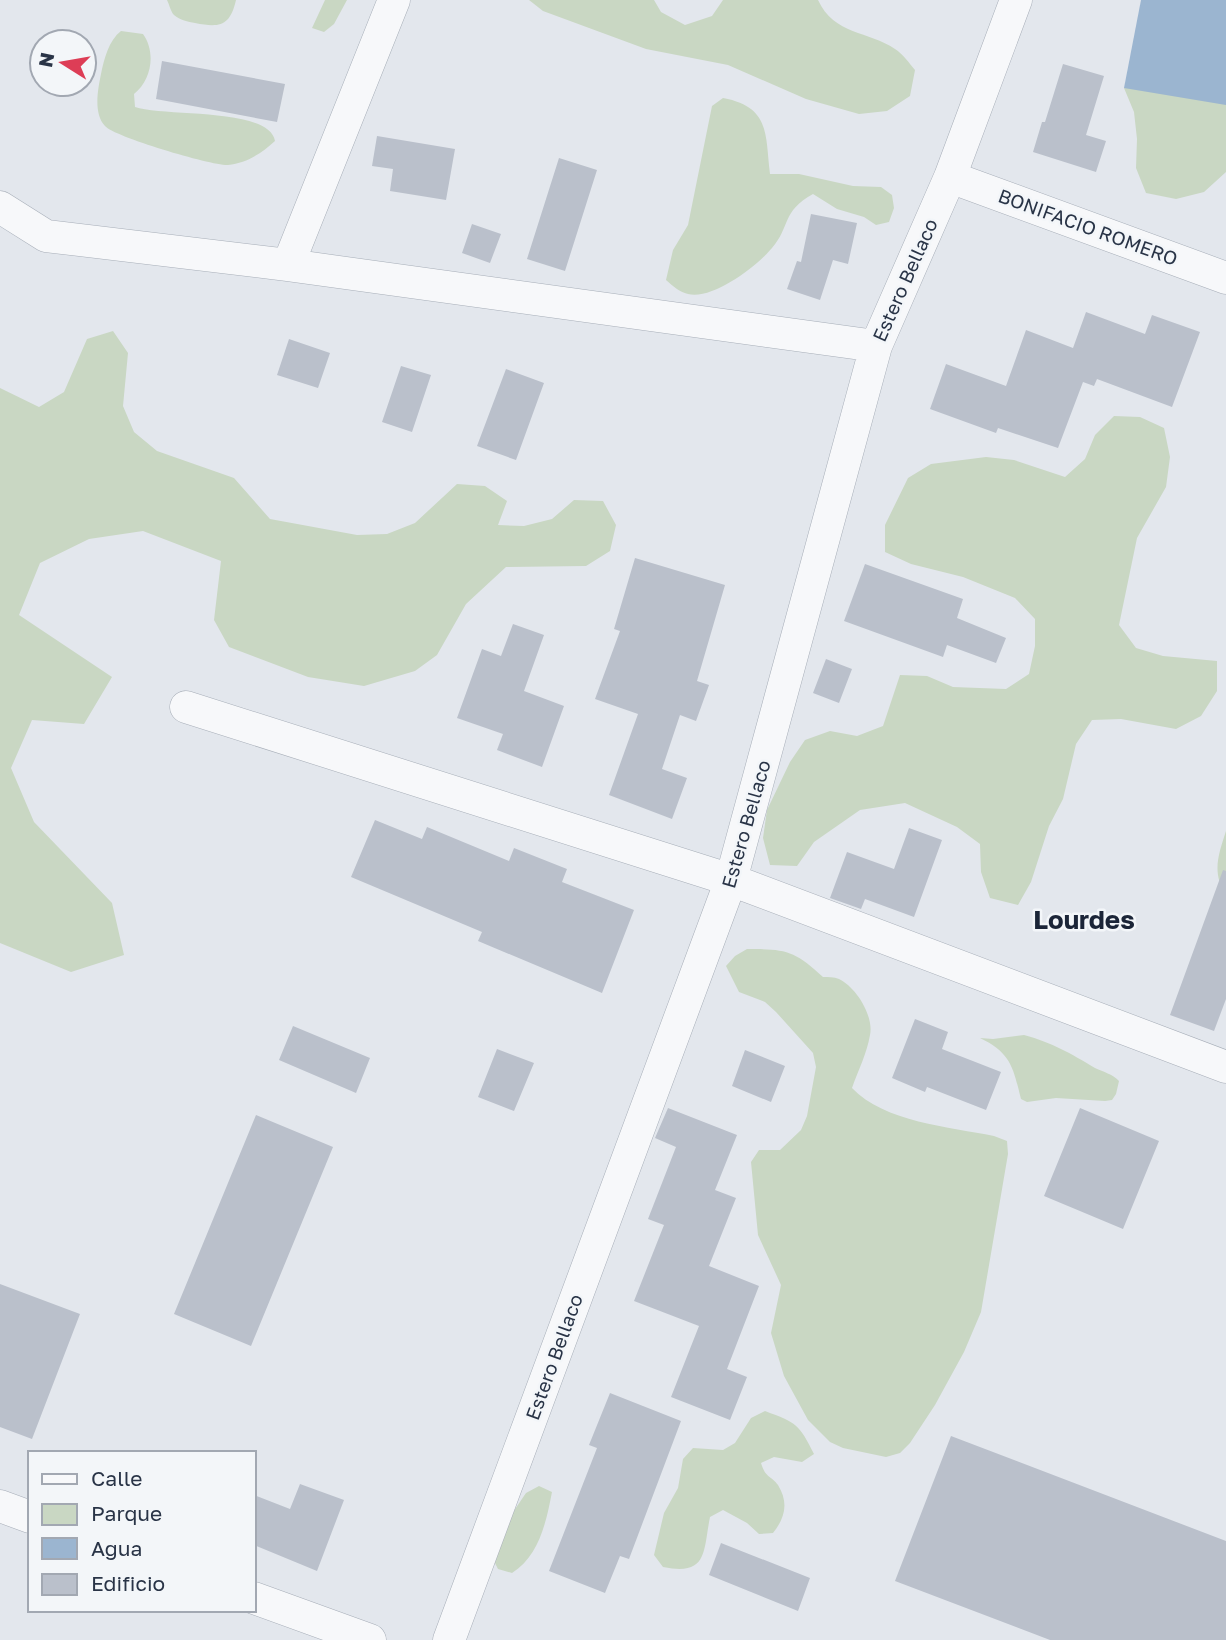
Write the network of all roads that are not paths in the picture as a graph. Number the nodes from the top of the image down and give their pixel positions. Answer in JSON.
{"nodes":[{"id":1,"x":394,"y":0,"type":"edge"},
{"id":2,"x":1016,"y":0,"type":"edge"},
{"id":3,"x":950,"y":177,"type":"junction"},
{"id":4,"x":0,"y":206,"type":"edge"},
{"id":5,"x":288,"y":265,"type":"junction"},
{"id":6,"x":1226,"y":278,"type":"edge"},
{"id":7,"x":876,"y":346,"type":"junction"},
{"id":8,"x":186,"y":707,"type":"dead end"},
{"id":9,"x":731,"y":880,"type":"junction"},
{"id":10,"x":1226,"y":1067,"type":"edge"},
{"id":11,"x":0,"y":1506,"type":"edge"},
{"id":12,"x":28,"y":1516,"type":"edge"},
{"id":13,"x":256,"y":1599,"type":"edge"},
{"id":14,"x":370,"y":1640,"type":"edge"},
{"id":15,"x":449,"y":1640,"type":"edge"}],
"edges":[{"from":1,"to":5,"type":"street"},
{"from":2,"to":3,"type":"street","name":"Estero Bellaco"},
{"from":3,"to":6,"type":"street","name":"BONIFACIO ROMERO"},
{"from":3,"to":7,"type":"street","name":"Estero Bellaco"},
{"from":4,"to":5,"type":"street"},
{"from":5,"to":7,"type":"street"},
{"from":7,"to":9,"type":"street","name":"Estero Bellaco"},
{"from":8,"to":9,"type":"street"},
{"from":9,"to":10,"type":"street"},
{"from":9,"to":15,"type":"street","name":"Estero Bellaco"},
{"from":11,"to":12,"type":"street"},
{"from":13,"to":14,"type":"street"}]}
